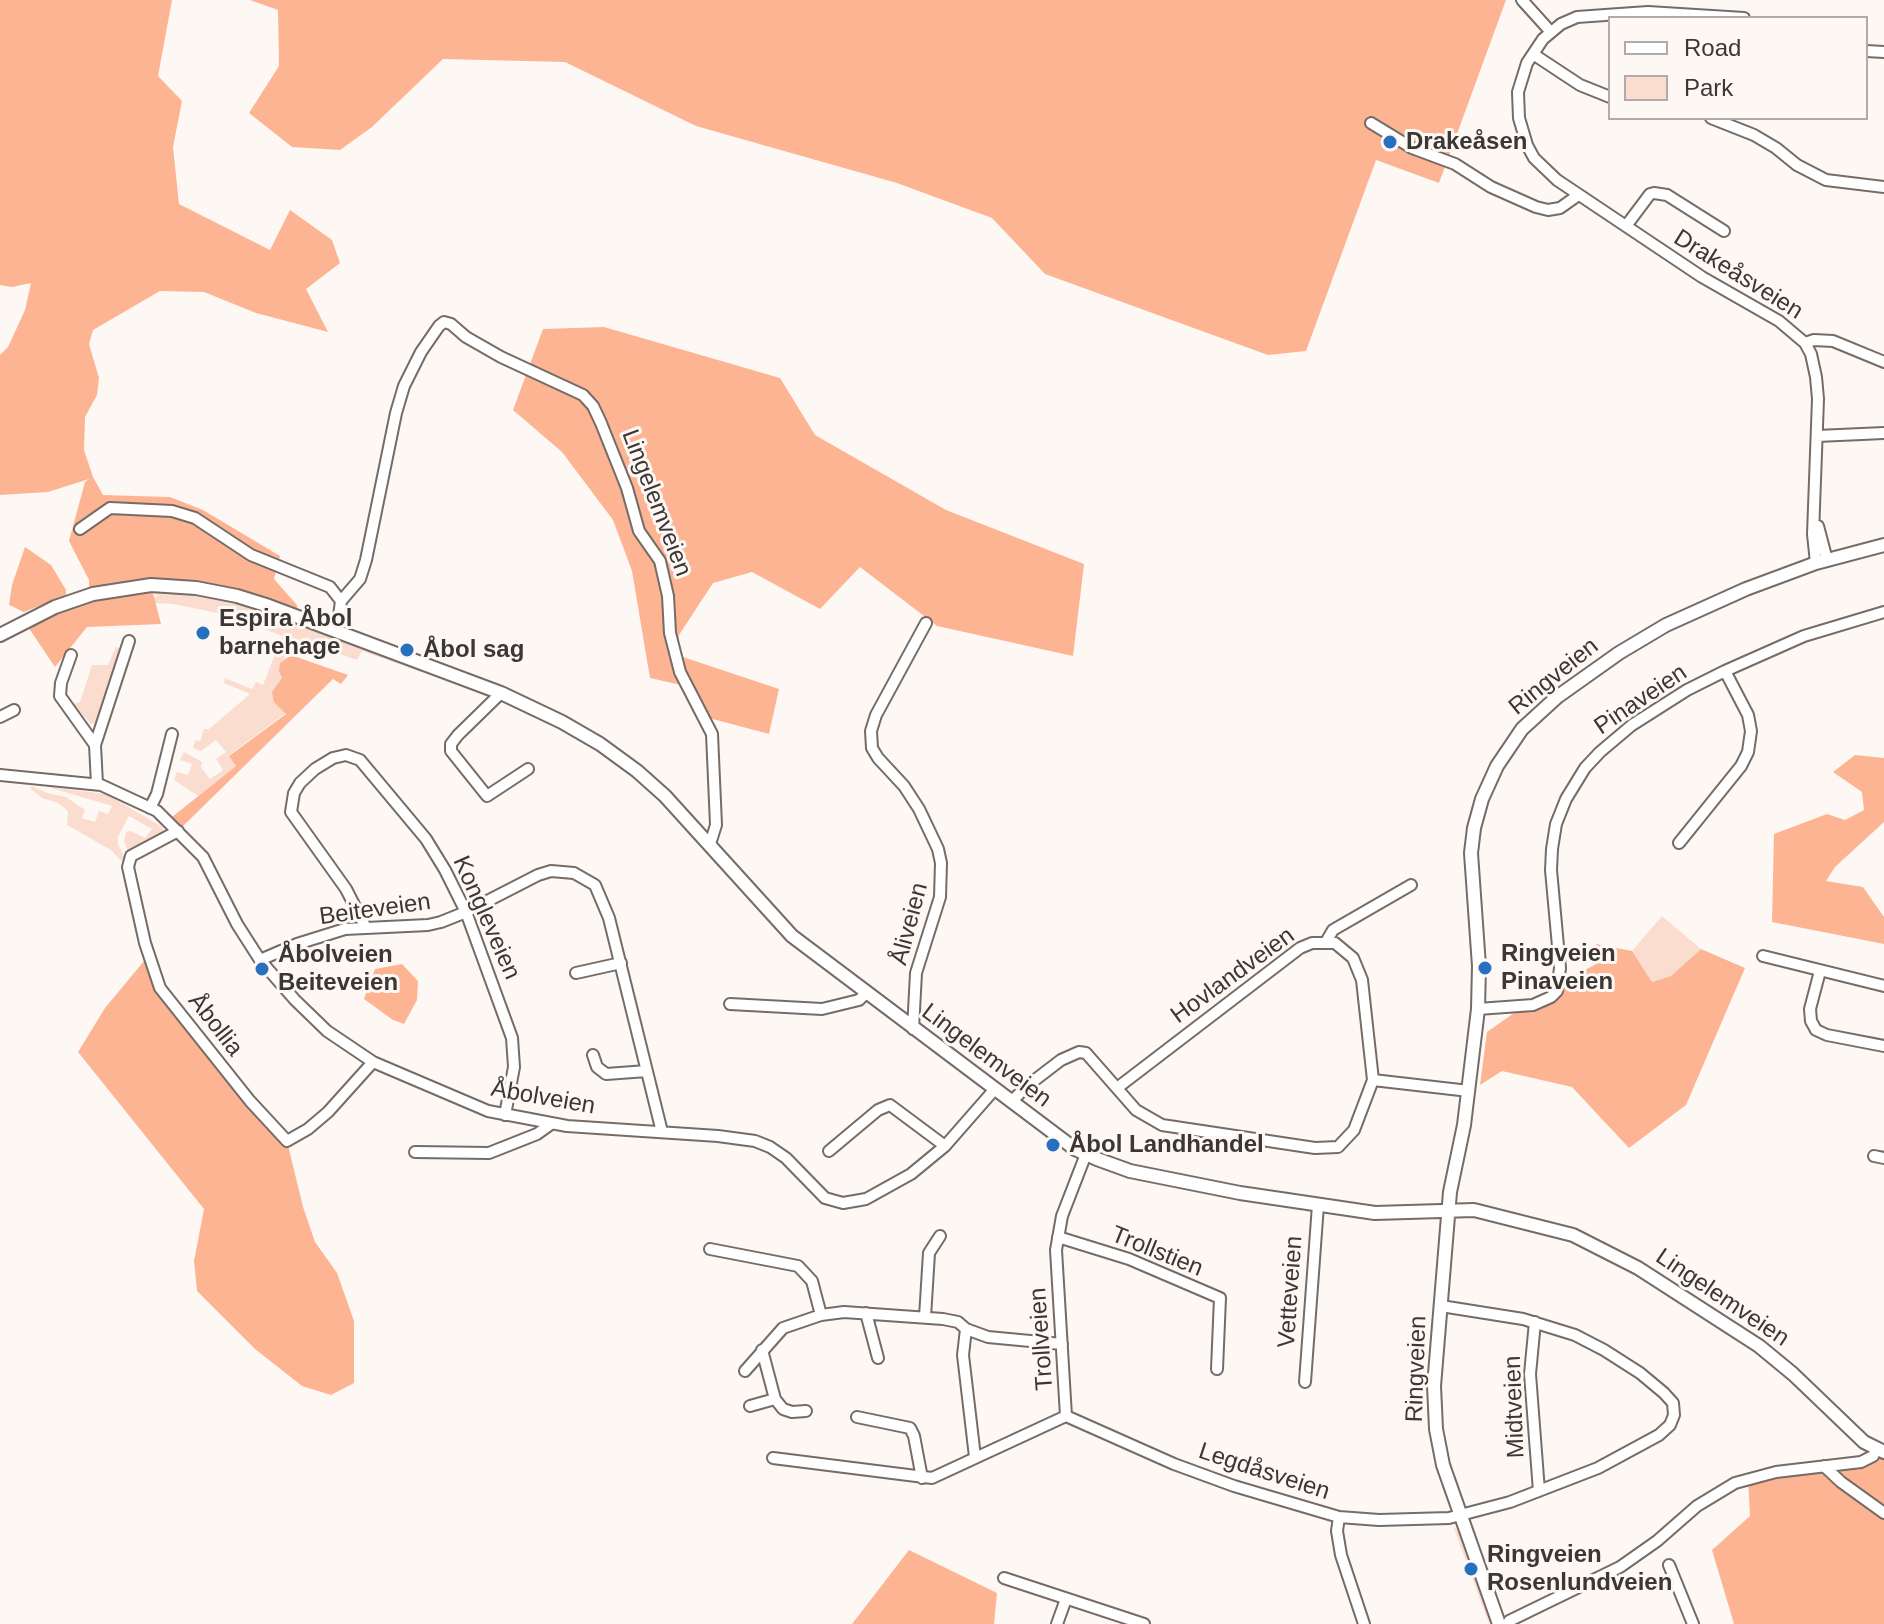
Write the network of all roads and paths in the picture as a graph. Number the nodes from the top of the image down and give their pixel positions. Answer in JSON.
{"nodes":[{"id":1,"x":1522,"y":0,"type":"edge"},
{"id":2,"x":1712,"y":16,"type":"edge"},
{"id":3,"x":1550,"y":31,"type":"junction"},
{"id":4,"x":1533,"y":54,"type":"junction"},
{"id":5,"x":1608,"y":96,"type":"edge"},
{"id":6,"x":1716,"y":120,"type":"edge"},
{"id":7,"x":1371,"y":123,"type":"dead end"},
{"id":8,"x":1884,"y":187,"type":"edge"},
{"id":9,"x":1577,"y":196,"type":"junction"},
{"id":10,"x":1626,"y":226,"type":"junction"},
{"id":11,"x":1724,"y":231,"type":"dead end"},
{"id":12,"x":1805,"y":343,"type":"junction"},
{"id":13,"x":1884,"y":362,"type":"edge"},
{"id":14,"x":1884,"y":433,"type":"edge"},
{"id":15,"x":1817,"y":436,"type":"junction"},
{"id":16,"x":80,"y":529,"type":"dead end"},
{"id":17,"x":1884,"y":545,"type":"edge"},
{"id":18,"x":1822,"y":561,"type":"junction"},
{"id":19,"x":341,"y":601,"type":"junction"},
{"id":20,"x":1884,"y":612,"type":"edge"},
{"id":21,"x":926,"y":623,"type":"dead end"},
{"id":22,"x":337,"y":631,"type":"junction"},
{"id":23,"x":0,"y":635,"type":"edge"},
{"id":24,"x":129,"y":641,"type":"dead end"},
{"id":25,"x":71,"y":655,"type":"dead end"},
{"id":26,"x":1725,"y":671,"type":"junction"},
{"id":27,"x":501,"y":693,"type":"junction"},
{"id":28,"x":14,"y":710,"type":"dead end"},
{"id":29,"x":0,"y":717,"type":"edge"},
{"id":30,"x":172,"y":734,"type":"dead end"},
{"id":31,"x":95,"y":745,"type":"junction"},
{"id":32,"x":528,"y":769,"type":"dead end"},
{"id":33,"x":0,"y":775,"type":"edge"},
{"id":34,"x":97,"y":784,"type":"junction"},
{"id":35,"x":150,"y":808,"type":"junction"},
{"id":36,"x":178,"y":831,"type":"junction"},
{"id":37,"x":1679,"y":843,"type":"dead end"},
{"id":38,"x":710,"y":844,"type":"junction"},
{"id":39,"x":1411,"y":885,"type":"dead end"},
{"id":40,"x":466,"y":912,"type":"junction"},
{"id":41,"x":366,"y":928,"type":"junction"},
{"id":42,"x":1326,"y":942,"type":"junction"},
{"id":43,"x":1763,"y":956,"type":"dead end"},
{"id":44,"x":260,"y":960,"type":"junction"},
{"id":45,"x":621,"y":963,"type":"junction"},
{"id":46,"x":1820,"y":971,"type":"junction"},
{"id":47,"x":576,"y":973,"type":"dead end"},
{"id":48,"x":1884,"y":986,"type":"edge"},
{"id":49,"x":866,"y":993,"type":"junction"},
{"id":50,"x":730,"y":1004,"type":"dead end"},
{"id":51,"x":1478,"y":1009,"type":"junction"},
{"id":52,"x":913,"y":1029,"type":"junction"},
{"id":53,"x":1884,"y":1046,"type":"edge"},
{"id":54,"x":593,"y":1055,"type":"dead end"},
{"id":55,"x":373,"y":1062,"type":"junction"},
{"id":56,"x":647,"y":1071,"type":"junction"},
{"id":57,"x":1373,"y":1080,"type":"junction"},
{"id":58,"x":1117,"y":1088,"type":"junction"},
{"id":59,"x":994,"y":1090,"type":"junction"},
{"id":60,"x":1469,"y":1091,"type":"junction"},
{"id":61,"x":1011,"y":1102,"type":"junction"},
{"id":62,"x":505,"y":1115,"type":"junction"},
{"id":63,"x":551,"y":1124,"type":"junction"},
{"id":64,"x":662,"y":1132,"type":"junction"},
{"id":65,"x":945,"y":1146,"type":"junction"},
{"id":66,"x":829,"y":1151,"type":"dead end"},
{"id":67,"x":415,"y":1152,"type":"dead end"},
{"id":68,"x":1086,"y":1154,"type":"junction"},
{"id":69,"x":1318,"y":1205,"type":"junction"},
{"id":70,"x":1452,"y":1214,"type":"junction"},
{"id":71,"x":940,"y":1236,"type":"dead end"},
{"id":72,"x":1058,"y":1237,"type":"junction"},
{"id":73,"x":710,"y":1249,"type":"dead end"},
{"id":74,"x":1441,"y":1306,"type":"junction"},
{"id":75,"x":866,"y":1313,"type":"junction"},
{"id":76,"x":821,"y":1315,"type":"junction"},
{"id":77,"x":925,"y":1317,"type":"junction"},
{"id":78,"x":1535,"y":1322,"type":"junction"},
{"id":79,"x":966,"y":1329,"type":"junction"},
{"id":80,"x":1062,"y":1344,"type":"junction"},
{"id":81,"x":762,"y":1350,"type":"junction"},
{"id":82,"x":878,"y":1358,"type":"dead end"},
{"id":83,"x":1217,"y":1369,"type":"dead end"},
{"id":84,"x":745,"y":1371,"type":"dead end"},
{"id":85,"x":1305,"y":1382,"type":"dead end"},
{"id":86,"x":775,"y":1399,"type":"junction"},
{"id":87,"x":750,"y":1406,"type":"dead end"},
{"id":88,"x":806,"y":1411,"type":"dead end"},
{"id":89,"x":1066,"y":1416,"type":"junction"},
{"id":90,"x":857,"y":1417,"type":"dead end"},
{"id":91,"x":1880,"y":1450,"type":"edge"},
{"id":92,"x":975,"y":1457,"type":"junction"},
{"id":93,"x":773,"y":1458,"type":"dead end"},
{"id":94,"x":1824,"y":1466,"type":"junction"},
{"id":95,"x":922,"y":1478,"type":"junction"},
{"id":96,"x":1539,"y":1491,"type":"junction"},
{"id":97,"x":1884,"y":1513,"type":"edge"},
{"id":98,"x":1339,"y":1517,"type":"junction"},
{"id":99,"x":1459,"y":1517,"type":"junction"},
{"id":100,"x":1669,"y":1565,"type":"dead end"},
{"id":101,"x":1004,"y":1578,"type":"dead end"},
{"id":102,"x":1066,"y":1599,"type":"junction"},
{"id":103,"x":1504,"y":1623,"type":"edge"},
{"id":104,"x":1057,"y":1624,"type":"edge"},
{"id":105,"x":1144,"y":1624,"type":"edge"},
{"id":106,"x":1364,"y":1624,"type":"edge"},
{"id":107,"x":1693,"y":1624,"type":"edge"}],
"edges":[{"from":1,"to":3,"type":"street"},
{"from":2,"to":3,"type":"street"},
{"from":3,"to":4,"type":"street","name":"Drakeåsveien"},
{"from":4,"to":5,"type":"street"},
{"from":4,"to":9,"type":"street","name":"Drakeåsveien"},
{"from":6,"to":8,"type":"street"},
{"from":7,"to":9,"type":"street"},
{"from":9,"to":10,"type":"street","name":"Drakeåsveien"},
{"from":10,"to":11,"type":"street","name":"Drakeåsveien"},
{"from":10,"to":12,"type":"street","name":"Drakeåsveien"},
{"from":12,"to":13,"type":"street"},
{"from":12,"to":15,"type":"street","name":"Drakeåsveien"},
{"from":14,"to":15,"type":"street"},
{"from":15,"to":18,"type":"street","name":"Drakeåsveien"},
{"from":16,"to":19,"type":"street"},
{"from":17,"to":18,"type":"main road","name":"Ringveien"},
{"from":18,"to":51,"type":"main road","name":"Ringveien"},
{"from":19,"to":22,"type":"street","name":"Lingelemveien"},
{"from":19,"to":38,"type":"street","name":"Lingelemveien"},
{"from":20,"to":26,"type":"street","name":"Pinaveien"},
{"from":21,"to":52,"type":"street","name":"Åliveien"},
{"from":22,"to":23,"type":"main road","name":"Lingelemveien"},
{"from":22,"to":27,"type":"main road","name":"Lingelemveien"},
{"from":24,"to":31,"type":"street"},
{"from":25,"to":31,"type":"street"},
{"from":26,"to":37,"type":"street"},
{"from":26,"to":51,"type":"street","name":"Pinaveien"},
{"from":27,"to":32,"type":"street"},
{"from":27,"to":38,"type":"main road","name":"Lingelemveien"},
{"from":28,"to":29,"type":"street"},
{"from":30,"to":35,"type":"street"},
{"from":31,"to":34,"type":"street"},
{"from":33,"to":34,"type":"street","name":"Åbolveien"},
{"from":34,"to":35,"type":"street","name":"Åbolveien"},
{"from":35,"to":36,"type":"street","name":"Åbolveien"},
{"from":36,"to":44,"type":"street","name":"Åbolveien"},
{"from":36,"to":55,"type":"street","name":"Åbollia"},
{"from":38,"to":49,"type":"main road","name":"Lingelemveien"},
{"from":39,"to":42,"type":"street"},
{"from":40,"to":41,"type":"street","name":"Beiteveien"},
{"from":40,"to":41,"type":"street","name":"Kongleveien"},
{"from":40,"to":45,"type":"street","name":"Beiteveien"},
{"from":40,"to":62,"type":"street","name":"Kongleveien"},
{"from":41,"to":44,"type":"street","name":"Beiteveien"},
{"from":42,"to":57,"type":"street","name":"Hovlandveien"},
{"from":42,"to":58,"type":"street","name":"Hovlandveien"},
{"from":43,"to":46,"type":"street"},
{"from":44,"to":55,"type":"street","name":"Åbolveien"},
{"from":45,"to":47,"type":"street"},
{"from":45,"to":56,"type":"street","name":"Beiteveien"},
{"from":46,"to":48,"type":"street"},
{"from":46,"to":53,"type":"street"},
{"from":49,"to":50,"type":"street"},
{"from":49,"to":52,"type":"main road","name":"Lingelemveien"},
{"from":51,"to":60,"type":"main road","name":"Ringveien"},
{"from":52,"to":59,"type":"main road","name":"Lingelemveien"},
{"from":54,"to":56,"type":"street"},
{"from":55,"to":62,"type":"street","name":"Åbolveien"},
{"from":56,"to":64,"type":"street","name":"Beiteveien"},
{"from":57,"to":58,"type":"street","name":"Hovlandveien"},
{"from":57,"to":60,"type":"street"},
{"from":58,"to":61,"type":"street","name":"Hovlandveien"},
{"from":59,"to":61,"type":"main road","name":"Lingelemveien"},
{"from":59,"to":65,"type":"street","name":"Åbolveien"},
{"from":60,"to":70,"type":"main road","name":"Ringveien"},
{"from":61,"to":68,"type":"main road","name":"Lingelemveien"},
{"from":62,"to":63,"type":"street","name":"Åbolveien"},
{"from":63,"to":64,"type":"street","name":"Åbolveien"},
{"from":63,"to":67,"type":"street"},
{"from":64,"to":65,"type":"street","name":"Åbolveien"},
{"from":65,"to":66,"type":"street"},
{"from":68,"to":69,"type":"main road","name":"Lingelemveien"},
{"from":68,"to":72,"type":"street","name":"Trollveien"},
{"from":69,"to":70,"type":"main road","name":"Lingelemveien"},
{"from":69,"to":85,"type":"street","name":"Vetteveien"},
{"from":70,"to":74,"type":"main road","name":"Ringveien"},
{"from":70,"to":91,"type":"main road","name":"Lingelemveien"},
{"from":71,"to":77,"type":"street"},
{"from":72,"to":80,"type":"street","name":"Trollveien"},
{"from":72,"to":83,"type":"street","name":"Trollstien"},
{"from":73,"to":76,"type":"street"},
{"from":74,"to":78,"type":"street","name":"Legdåsveien"},
{"from":74,"to":99,"type":"main road","name":"Ringveien"},
{"from":75,"to":76,"type":"street"},
{"from":75,"to":77,"type":"street"},
{"from":75,"to":82,"type":"street"},
{"from":76,"to":81,"type":"street"},
{"from":77,"to":79,"type":"street"},
{"from":78,"to":96,"type":"street","name":"Midtveien"},
{"from":78,"to":96,"type":"street","name":"Legdåsveien"},
{"from":79,"to":80,"type":"street"},
{"from":79,"to":92,"type":"street"},
{"from":80,"to":89,"type":"street","name":"Trollveien"},
{"from":81,"to":84,"type":"street"},
{"from":81,"to":86,"type":"street"},
{"from":86,"to":87,"type":"street"},
{"from":86,"to":88,"type":"street"},
{"from":89,"to":92,"type":"street","name":"Trollveien"},
{"from":89,"to":98,"type":"street","name":"Legdåsveien"},
{"from":90,"to":95,"type":"street"},
{"from":91,"to":94,"type":"street"},
{"from":92,"to":95,"type":"street","name":"Trollveien"},
{"from":93,"to":95,"type":"street","name":"Trollveien"},
{"from":94,"to":97,"type":"street"},
{"from":94,"to":103,"type":"street"},
{"from":96,"to":99,"type":"street","name":"Legdåsveien"},
{"from":98,"to":99,"type":"street","name":"Legdåsveien"},
{"from":98,"to":106,"type":"street"},
{"from":99,"to":103,"type":"main road","name":"Ringveien"},
{"from":100,"to":107,"type":"street"},
{"from":101,"to":102,"type":"street"},
{"from":102,"to":104,"type":"street"},
{"from":102,"to":105,"type":"street"}]}
